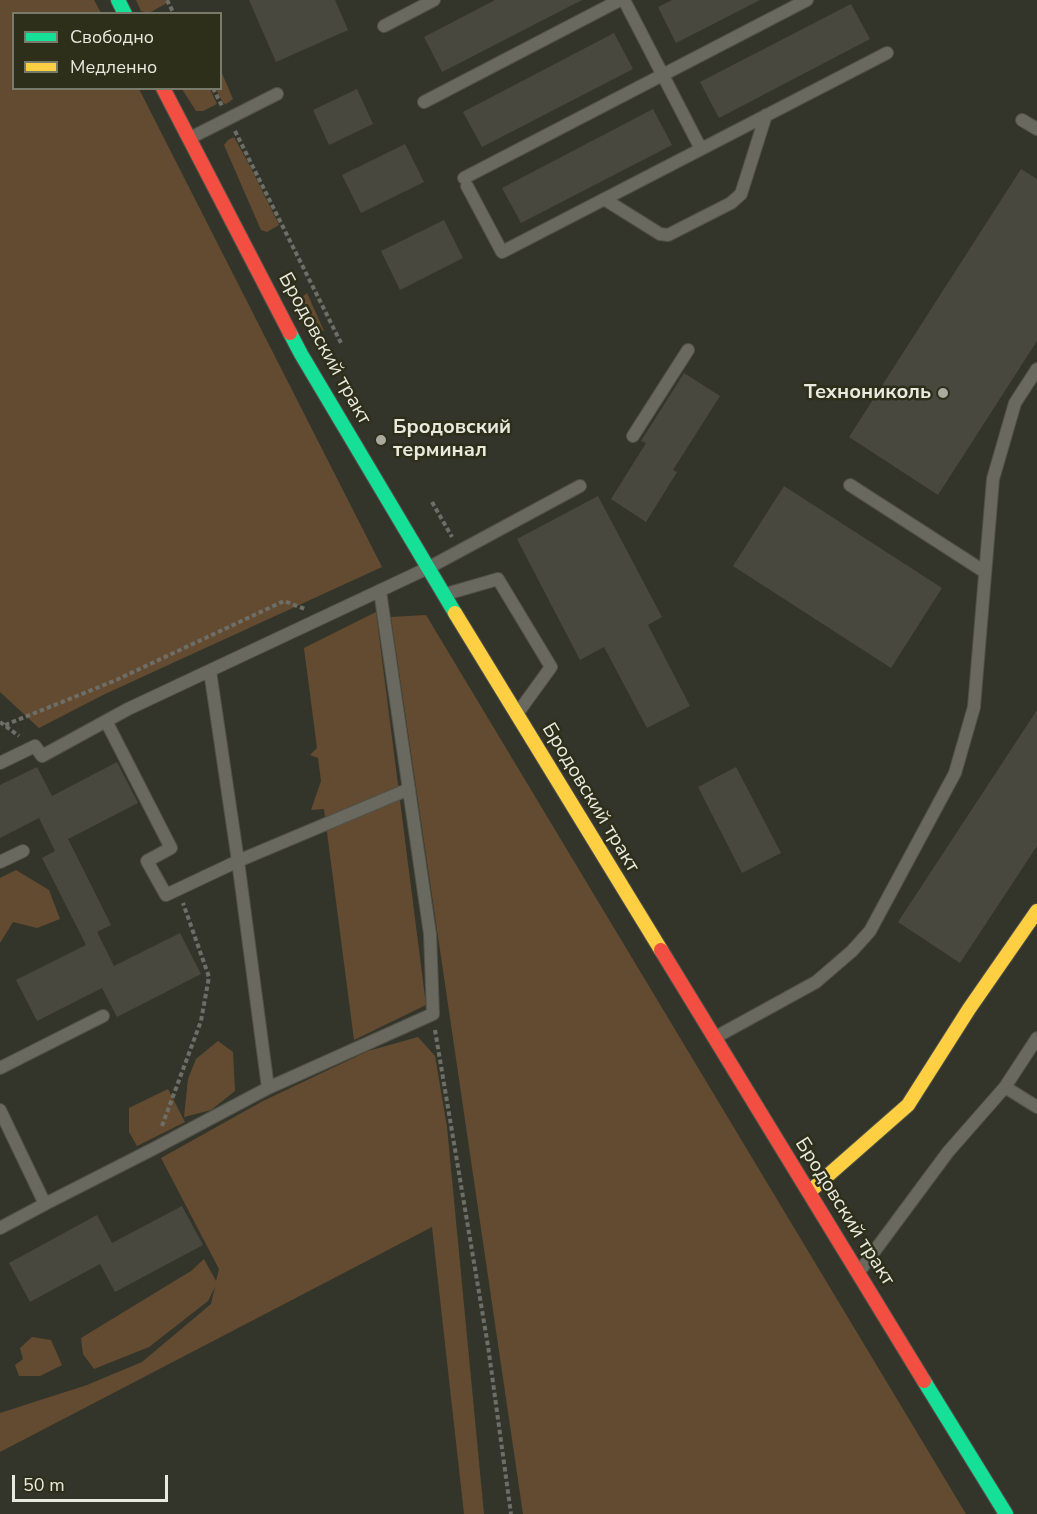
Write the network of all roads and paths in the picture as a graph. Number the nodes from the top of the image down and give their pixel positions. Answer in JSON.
{"nodes":[{"id":1,"x":434,"y":0,"type":"edge"},
{"id":2,"x":622,"y":0,"type":"edge"},
{"id":3,"x":807,"y":0,"type":"edge"},
{"id":4,"x":384,"y":26,"type":"dead end"},
{"id":5,"x":887,"y":53,"type":"dead end"},
{"id":6,"x":663,"y":75,"type":"junction"},
{"id":7,"x":165,"y":90,"type":"edge"},
{"id":8,"x":214,"y":90,"type":"edge"},
{"id":9,"x":277,"y":94,"type":"dead end"},
{"id":10,"x":424,"y":102,"type":"dead end"},
{"id":11,"x":766,"y":115,"type":"junction"},
{"id":12,"x":229,"y":119,"type":"junction"},
{"id":13,"x":1023,"y":120,"type":"dead end"},
{"id":14,"x":1037,"y":129,"type":"edge"},
{"id":15,"x":189,"y":138,"type":"junction"},
{"id":16,"x":701,"y":149,"type":"junction"},
{"id":17,"x":604,"y":199,"type":"junction"},
{"id":18,"x":341,"y":343,"type":"dead end"},
{"id":19,"x":687,"y":350,"type":"dead end"},
{"id":20,"x":1037,"y":369,"type":"edge"},
{"id":21,"x":633,"y":436,"type":"dead end"},
{"id":22,"x":850,"y":485,"type":"dead end"},
{"id":23,"x":580,"y":486,"type":"dead end"},
{"id":24,"x":428,"y":568,"type":"junction"},
{"id":25,"x":985,"y":572,"type":"junction"},
{"id":26,"x":380,"y":591,"type":"junction"},
{"id":27,"x":445,"y":594,"type":"junction"},
{"id":28,"x":325,"y":617,"type":"junction"},
{"id":29,"x":210,"y":672,"type":"junction"},
{"id":30,"x":516,"y":714,"type":"junction"},
{"id":31,"x":106,"y":721,"type":"junction"},
{"id":32,"x":5,"y":725,"type":"dead end"},
{"id":33,"x":0,"y":763,"type":"edge"},
{"id":34,"x":409,"y":789,"type":"junction"},
{"id":35,"x":22,"y":851,"type":"dead end"},
{"id":36,"x":238,"y":861,"type":"junction"},
{"id":37,"x":0,"y":862,"type":"edge"},
{"id":38,"x":178,"y":888,"type":"junction"},
{"id":39,"x":1037,"y":911,"type":"edge"},
{"id":40,"x":433,"y":1014,"type":"junction"},
{"id":41,"x":103,"y":1016,"type":"dead end"},
{"id":42,"x":713,"y":1038,"type":"junction"},
{"id":43,"x":1037,"y":1038,"type":"edge"},
{"id":44,"x":0,"y":1068,"type":"edge"},
{"id":45,"x":1005,"y":1087,"type":"junction"},
{"id":46,"x":268,"y":1088,"type":"junction"},
{"id":47,"x":1037,"y":1107,"type":"edge"},
{"id":48,"x":0,"y":1110,"type":"edge"},
{"id":49,"x":153,"y":1149,"type":"junction"},
{"id":50,"x":809,"y":1192,"type":"junction"},
{"id":51,"x":45,"y":1204,"type":"junction"},
{"id":52,"x":0,"y":1228,"type":"edge"},
{"id":53,"x":859,"y":1273,"type":"junction"},
{"id":54,"x":511,"y":1514,"type":"edge"},
{"id":55,"x":1006,"y":1514,"type":"edge"}],
"edges":[{"from":1,"to":4,"type":"lane"},
{"from":2,"to":6,"type":"lane"},
{"from":2,"to":10,"type":"lane"},
{"from":3,"to":6,"type":"lane"},
{"from":5,"to":11,"type":"lane"},
{"from":6,"to":16,"type":"lane"},
{"from":6,"to":17,"type":"lane"},
{"from":7,"to":15,"type":"street","name":"Бродовский тракт"},
{"from":8,"to":12,"type":"path"},
{"from":9,"to":12,"type":"lane"},
{"from":11,"to":16,"type":"lane"},
{"from":11,"to":17,"type":"lane"},
{"from":12,"to":15,"type":"lane"},
{"from":12,"to":18,"type":"path"},
{"from":13,"to":14,"type":"lane"},
{"from":15,"to":24,"type":"street","name":"Бродовский тракт"},
{"from":16,"to":17,"type":"lane"},
{"from":19,"to":21,"type":"lane"},
{"from":20,"to":25,"type":"lane"},
{"from":22,"to":25,"type":"lane"},
{"from":23,"to":24,"type":"lane"},
{"from":24,"to":26,"type":"lane"},
{"from":24,"to":27,"type":"street","name":"Бродовский тракт"},
{"from":25,"to":42,"type":"lane"},
{"from":26,"to":28,"type":"lane"},
{"from":26,"to":34,"type":"lane"},
{"from":27,"to":30,"type":"street","name":"Бродовский тракт"},
{"from":27,"to":30,"type":"lane"},
{"from":28,"to":29,"type":"lane"},
{"from":28,"to":32,"type":"path"},
{"from":29,"to":31,"type":"lane"},
{"from":29,"to":36,"type":"lane"},
{"from":30,"to":42,"type":"street","name":"Бродовский тракт"},
{"from":31,"to":33,"type":"lane"},
{"from":31,"to":38,"type":"lane"},
{"from":34,"to":36,"type":"lane"},
{"from":34,"to":40,"type":"lane"},
{"from":35,"to":37,"type":"lane"},
{"from":36,"to":38,"type":"lane"},
{"from":36,"to":46,"type":"lane"},
{"from":38,"to":49,"type":"path"},
{"from":39,"to":50,"type":"street"},
{"from":40,"to":46,"type":"lane"},
{"from":40,"to":54,"type":"path"},
{"from":41,"to":44,"type":"lane"},
{"from":42,"to":50,"type":"street","name":"Бродовский тракт"},
{"from":43,"to":45,"type":"lane"},
{"from":45,"to":47,"type":"lane"},
{"from":45,"to":53,"type":"lane"},
{"from":46,"to":49,"type":"lane"},
{"from":48,"to":51,"type":"lane"},
{"from":49,"to":51,"type":"lane"},
{"from":50,"to":53,"type":"street","name":"Бродовский тракт"},
{"from":51,"to":52,"type":"lane"},
{"from":53,"to":55,"type":"street","name":"Бродовский тракт"}]}
